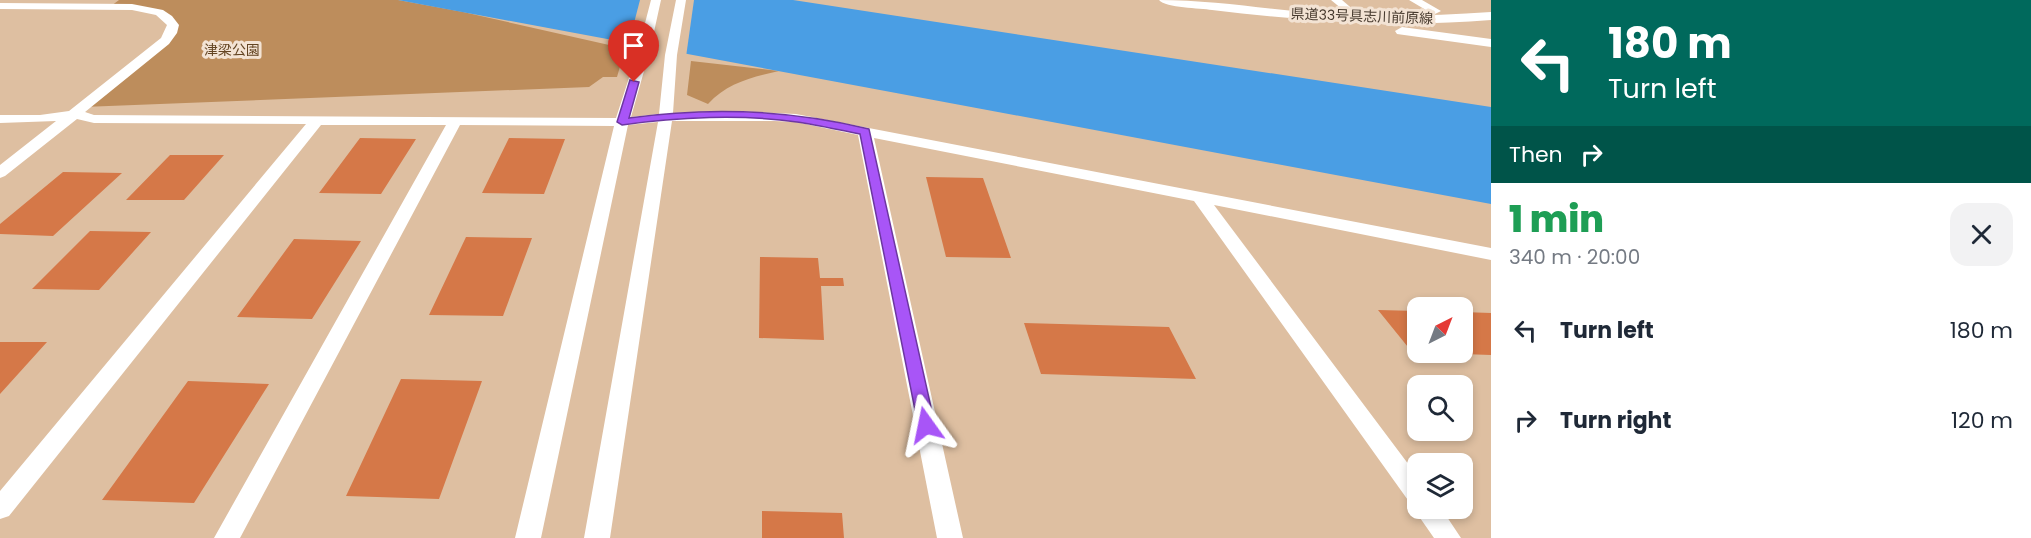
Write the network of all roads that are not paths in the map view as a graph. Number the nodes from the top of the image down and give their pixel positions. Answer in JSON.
{"nodes":[{"id":1,"x":656,"y":0,"type":"edge"},
{"id":2,"x":681,"y":0,"type":"edge"},
{"id":3,"x":1165,"y":0,"type":"edge"},
{"id":4,"x":1203,"y":0,"type":"edge"},
{"id":5,"x":1336,"y":0,"type":"edge"},
{"id":6,"x":1414,"y":0,"type":"edge"},
{"id":7,"x":0,"y":6,"type":"edge"},
{"id":8,"x":1491,"y":7,"type":"edge"},
{"id":9,"x":1260,"y":11,"type":"junction"},
{"id":10,"x":1435,"y":11,"type":"junction"},
{"id":11,"x":1351,"y":12,"type":"junction"},
{"id":12,"x":1491,"y":16,"type":"edge"},
{"id":13,"x":1452,"y":19,"type":"junction"},
{"id":14,"x":1491,"y":36,"type":"edge"},
{"id":15,"x":1491,"y":43,"type":"edge"},
{"id":16,"x":0,"y":109,"type":"edge"},
{"id":17,"x":75,"y":114,"type":"junction"},
{"id":18,"x":624,"y":116,"type":"junction"},
{"id":19,"x":666,"y":116,"type":"junction"},
{"id":20,"x":0,"y":119,"type":"edge"},
{"id":21,"x":317,"y":120,"type":"junction"},
{"id":22,"x":456,"y":120,"type":"junction"},
{"id":23,"x":865,"y":131,"type":"junction"},
{"id":24,"x":0,"y":173,"type":"edge"},
{"id":25,"x":1199,"y":195,"type":"junction"},
{"id":26,"x":1491,"y":254,"type":"edge"},
{"id":27,"x":1407,"y":481,"type":"edge"},
{"id":28,"x":0,"y":509,"type":"edge"},
{"id":29,"x":1435,"y":519,"type":"edge"},
{"id":30,"x":226,"y":538,"type":"edge"},
{"id":31,"x":528,"y":538,"type":"edge"},
{"id":32,"x":597,"y":538,"type":"edge"},
{"id":33,"x":950,"y":538,"type":"edge"},
{"id":34,"x":1448,"y":538,"type":"edge"}],
"edges":[{"from":1,"to":18,"type":"street"},
{"from":2,"to":19,"type":"street"},
{"from":3,"to":9,"type":"main road","name":"県道33号具志川前原線"},
{"from":4,"to":11,"type":"main road","name":"県道33号具志川前原線"},
{"from":5,"to":11,"type":"street"},
{"from":6,"to":10,"type":"street"},
{"from":7,"to":17,"type":"street"},
{"from":8,"to":10,"type":"main road","name":"県道33号具志川前原線"},
{"from":9,"to":13,"type":"main road","name":"県道33号具志川前原線"},
{"from":9,"to":15,"type":"main road"},
{"from":10,"to":11,"type":"main road","name":"県道33号具志川前原線"},
{"from":10,"to":13,"type":"main road","name":"県道33号具志川前原線"},
{"from":12,"to":13,"type":"main road","name":"県道33号具志川前原線"},
{"from":13,"to":14,"type":"main road"},
{"from":16,"to":17,"type":"street"},
{"from":17,"to":18,"type":"street"},
{"from":17,"to":20,"type":"street"},
{"from":17,"to":21,"type":"street"},
{"from":17,"to":24,"type":"street"},
{"from":18,"to":19,"type":"street"},
{"from":18,"to":22,"type":"street"},
{"from":18,"to":31,"type":"street"},
{"from":19,"to":23,"type":"street"},
{"from":19,"to":32,"type":"street"},
{"from":21,"to":22,"type":"street"},
{"from":21,"to":28,"type":"street"},
{"from":22,"to":30,"type":"street"},
{"from":23,"to":25,"type":"street"},
{"from":23,"to":33,"type":"street"},
{"from":25,"to":26,"type":"street"},
{"from":25,"to":27,"type":"street"},
{"from":29,"to":34,"type":"street"}]}
